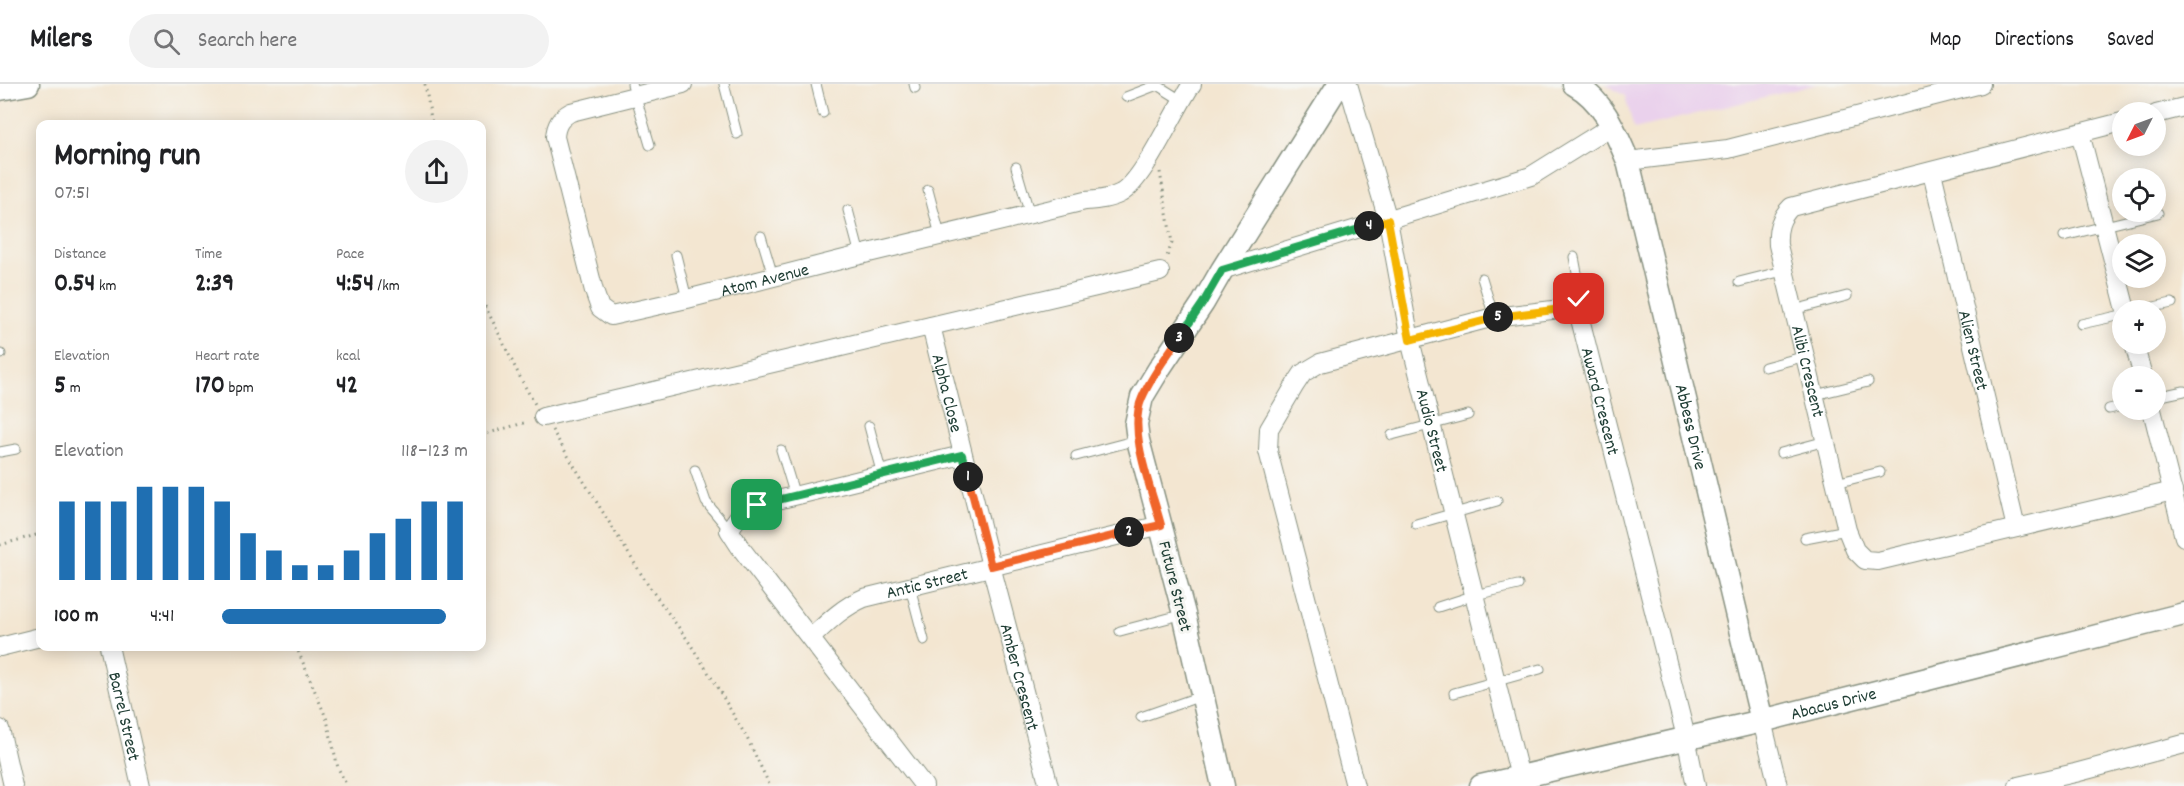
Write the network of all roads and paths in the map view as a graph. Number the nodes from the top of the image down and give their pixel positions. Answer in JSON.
{"nodes":[{"id":1,"x":28,"y":84,"type":"edge"},
{"id":2,"x":425,"y":84,"type":"edge"},
{"id":3,"x":683,"y":84,"type":"edge"},
{"id":4,"x":724,"y":84,"type":"edge"},
{"id":5,"x":816,"y":84,"type":"edge"},
{"id":6,"x":1192,"y":84,"type":"edge"},
{"id":7,"x":1574,"y":84,"type":"edge"},
{"id":8,"x":1982,"y":84,"type":"edge"},
{"id":9,"x":1336,"y":86,"type":"edge"},
{"id":10,"x":0,"y":89,"type":"edge"},
{"id":11,"x":634,"y":90,"type":"edge"},
{"id":12,"x":1126,"y":97,"type":"dead end"},
{"id":13,"x":1181,"y":100,"type":"junction"},
{"id":14,"x":2184,"y":107,"type":"edge"},
{"id":15,"x":2166,"y":112,"type":"edge"},
{"id":16,"x":823,"y":113,"type":"dead end"},
{"id":17,"x":431,"y":120,"type":"edge"},
{"id":18,"x":1613,"y":125,"type":"junction"},
{"id":19,"x":2112,"y":125,"type":"edge"},
{"id":20,"x":2080,"y":133,"type":"junction"},
{"id":21,"x":737,"y":134,"type":"dead end"},
{"id":22,"x":650,"y":145,"type":"dead end"},
{"id":23,"x":1148,"y":160,"type":"junction"},
{"id":24,"x":1628,"y":161,"type":"junction"},
{"id":25,"x":1016,"y":167,"type":"dead end"},
{"id":26,"x":1932,"y":172,"type":"junction"},
{"id":27,"x":928,"y":190,"type":"dead end"},
{"id":28,"x":848,"y":210,"type":"dead end"},
{"id":29,"x":1030,"y":215,"type":"junction"},
{"id":30,"x":1388,"y":220,"type":"junction"},
{"id":31,"x":2124,"y":222,"type":"edge"},
{"id":32,"x":2105,"y":227,"type":"junction"},
{"id":33,"x":761,"y":236,"type":"dead end"},
{"id":34,"x":940,"y":236,"type":"junction"},
{"id":35,"x":2064,"y":236,"type":"dead end"},
{"id":36,"x":676,"y":255,"type":"dead end"},
{"id":37,"x":860,"y":255,"type":"junction"},
{"id":38,"x":1574,"y":257,"type":"dead end"},
{"id":39,"x":1222,"y":270,"type":"junction"},
{"id":40,"x":1784,"y":270,"type":"junction"},
{"id":41,"x":1160,"y":272,"type":"joint"},
{"id":42,"x":773,"y":276,"type":"junction"},
{"id":43,"x":1482,"y":278,"type":"dead end"},
{"id":44,"x":1739,"y":282,"type":"dead end"},
{"id":45,"x":1847,"y":296,"type":"dead end"},
{"id":46,"x":687,"y":299,"type":"junction"},
{"id":47,"x":2123,"y":300,"type":"edge"},
{"id":48,"x":2172,"y":303,"type":"dead end"},
{"id":49,"x":2166,"y":304,"type":"edge"},
{"id":50,"x":1577,"y":307,"type":"junction"},
{"id":51,"x":486,"y":308,"type":"edge"},
{"id":52,"x":1794,"y":310,"type":"junction"},
{"id":53,"x":1494,"y":317,"type":"junction"},
{"id":54,"x":2112,"y":317,"type":"edge"},
{"id":55,"x":2081,"y":324,"type":"dead end"},
{"id":56,"x":931,"y":326,"type":"junction"},
{"id":57,"x":1410,"y":340,"type":"junction"},
{"id":58,"x":1806,"y":356,"type":"junction"},
{"id":59,"x":1765,"y":367,"type":"dead end"},
{"id":60,"x":1868,"y":382,"type":"dead end"},
{"id":61,"x":2184,"y":391,"type":"edge"},
{"id":62,"x":1815,"y":395,"type":"junction"},
{"id":63,"x":2166,"y":395,"type":"edge"},
{"id":64,"x":2112,"y":408,"type":"edge"},
{"id":65,"x":2109,"y":409,"type":"dead end"},
{"id":66,"x":1468,"y":415,"type":"dead end"},
{"id":67,"x":543,"y":417,"type":"junction"},
{"id":68,"x":2155,"y":420,"type":"edge"},
{"id":69,"x":1432,"y":425,"type":"junction"},
{"id":70,"x":869,"y":426,"type":"dead end"},
{"id":71,"x":486,"y":434,"type":"edge"},
{"id":72,"x":1392,"y":435,"type":"dead end"},
{"id":73,"x":1138,"y":440,"type":"junction"},
{"id":74,"x":1826,"y":441,"type":"junction"},
{"id":75,"x":16,"y":449,"type":"dead end"},
{"id":76,"x":781,"y":450,"type":"dead end"},
{"id":77,"x":0,"y":452,"type":"edge"},
{"id":78,"x":1781,"y":453,"type":"dead end"},
{"id":79,"x":962,"y":455,"type":"junction"},
{"id":80,"x":1076,"y":456,"type":"dead end"},
{"id":81,"x":695,"y":470,"type":"dead end"},
{"id":82,"x":1880,"y":472,"type":"dead end"},
{"id":83,"x":882,"y":475,"type":"junction"},
{"id":84,"x":1836,"y":483,"type":"junction"},
{"id":85,"x":2173,"y":491,"type":"junction"},
{"id":86,"x":795,"y":496,"type":"junction"},
{"id":87,"x":1497,"y":501,"type":"dead end"},
{"id":88,"x":1455,"y":514,"type":"junction"},
{"id":89,"x":1161,"y":525,"type":"junction"},
{"id":90,"x":1416,"y":525,"type":"dead end"},
{"id":91,"x":2016,"y":528,"type":"junction"},
{"id":92,"x":729,"y":530,"type":"junction"},
{"id":93,"x":1847,"y":530,"type":"junction"},
{"id":94,"x":36,"y":535,"type":"edge"},
{"id":95,"x":2184,"y":537,"type":"edge"},
{"id":96,"x":1805,"y":538,"type":"dead end"},
{"id":97,"x":0,"y":545,"type":"edge"},
{"id":98,"x":991,"y":566,"type":"junction"},
{"id":99,"x":1518,"y":585,"type":"dead end"},
{"id":100,"x":910,"y":587,"type":"junction"},
{"id":101,"x":1475,"y":595,"type":"junction"},
{"id":102,"x":1438,"y":607,"type":"dead end"},
{"id":103,"x":1184,"y":614,"type":"junction"},
{"id":104,"x":2184,"y":614,"type":"edge"},
{"id":105,"x":1120,"y":631,"type":"dead end"},
{"id":106,"x":36,"y":638,"type":"edge"},
{"id":107,"x":812,"y":638,"type":"junction"},
{"id":108,"x":924,"y":640,"type":"dead end"},
{"id":109,"x":0,"y":647,"type":"edge"},
{"id":110,"x":110,"y":651,"type":"edge"},
{"id":111,"x":298,"y":651,"type":"edge"},
{"id":112,"x":1540,"y":669,"type":"dead end"},
{"id":113,"x":1495,"y":682,"type":"junction"},
{"id":114,"x":1454,"y":693,"type":"dead end"},
{"id":115,"x":1202,"y":696,"type":"junction"},
{"id":116,"x":1141,"y":717,"type":"dead end"},
{"id":117,"x":1762,"y":721,"type":"junction"},
{"id":118,"x":0,"y":729,"type":"edge"},
{"id":119,"x":1686,"y":737,"type":"junction"},
{"id":120,"x":2184,"y":744,"type":"edge"},
{"id":121,"x":1520,"y":777,"type":"junction"},
{"id":122,"x":2077,"y":780,"type":"edge"},
{"id":123,"x":13,"y":786,"type":"edge"},
{"id":124,"x":141,"y":786,"type":"edge"},
{"id":125,"x":347,"y":786,"type":"edge"},
{"id":126,"x":770,"y":786,"type":"edge"},
{"id":127,"x":924,"y":786,"type":"edge"},
{"id":128,"x":1049,"y":786,"type":"edge"},
{"id":129,"x":1223,"y":786,"type":"edge"},
{"id":130,"x":1354,"y":786,"type":"edge"},
{"id":131,"x":1481,"y":786,"type":"edge"},
{"id":132,"x":1696,"y":786,"type":"edge"},
{"id":133,"x":1778,"y":786,"type":"edge"},
{"id":134,"x":2018,"y":786,"type":"edge"}],
"edges":[{"from":1,"to":10,"type":"street"},
{"from":2,"to":17,"type":"path"},
{"from":3,"to":11,"type":"street","name":"Atom Avenue"},
{"from":4,"to":21,"type":"lane"},
{"from":5,"to":16,"type":"lane"},
{"from":6,"to":13,"type":"street","name":"Atom Avenue"},
{"from":7,"to":18,"type":"street","name":"Abbess Drive"},
{"from":8,"to":24,"type":"street"},
{"from":9,"to":30,"type":"street","name":"Audio Street"},
{"from":9,"to":39,"type":"street","name":"Future Street"},
{"from":11,"to":22,"type":"lane"},
{"from":11,"to":46,"type":"street","name":"Atom Avenue"},
{"from":12,"to":13,"type":"lane"},
{"from":13,"to":23,"type":"street","name":"Atom Avenue"},
{"from":14,"to":15,"type":"street"},
{"from":18,"to":24,"type":"street","name":"Abbess Drive"},
{"from":18,"to":30,"type":"street"},
{"from":19,"to":20,"type":"street","name":"Alibi Crescent"},
{"from":20,"to":26,"type":"street","name":"Alibi Crescent"},
{"from":20,"to":32,"type":"street"},
{"from":23,"to":29,"type":"street","name":"Atom Avenue"},
{"from":23,"to":41,"type":"path"},
{"from":24,"to":117,"type":"street","name":"Abbess Drive"},
{"from":25,"to":29,"type":"lane"},
{"from":26,"to":40,"type":"street","name":"Alibi Crescent"},
{"from":26,"to":91,"type":"street","name":"Alien Street"},
{"from":27,"to":34,"type":"lane"},
{"from":28,"to":37,"type":"lane"},
{"from":29,"to":34,"type":"street","name":"Atom Avenue"},
{"from":30,"to":39,"type":"street"},
{"from":30,"to":57,"type":"street","name":"Audio Street"},
{"from":31,"to":32,"type":"lane"},
{"from":32,"to":35,"type":"lane"},
{"from":32,"to":47,"type":"street"},
{"from":33,"to":42,"type":"lane"},
{"from":34,"to":37,"type":"street","name":"Atom Avenue"},
{"from":36,"to":46,"type":"lane"},
{"from":37,"to":42,"type":"street","name":"Atom Avenue"},
{"from":38,"to":50,"type":"lane"},
{"from":39,"to":73,"type":"street","name":"Future Street"},
{"from":40,"to":44,"type":"lane"},
{"from":40,"to":52,"type":"street","name":"Alibi Crescent"},
{"from":41,"to":56,"type":"street"},
{"from":42,"to":46,"type":"street","name":"Atom Avenue"},
{"from":43,"to":53,"type":"lane"},
{"from":45,"to":52,"type":"lane"},
{"from":48,"to":49,"type":"lane"},
{"from":50,"to":53,"type":"street"},
{"from":50,"to":119,"type":"street","name":"Award Crescent"},
{"from":51,"to":67,"type":"path"},
{"from":52,"to":58,"type":"street","name":"Alibi Crescent"},
{"from":53,"to":57,"type":"street"},
{"from":54,"to":55,"type":"lane"},
{"from":56,"to":67,"type":"street"},
{"from":56,"to":79,"type":"street","name":"Alpha Close"},
{"from":57,"to":69,"type":"street","name":"Audio Street"},
{"from":57,"to":130,"type":"street"},
{"from":58,"to":59,"type":"lane"},
{"from":58,"to":62,"type":"street","name":"Alibi Crescent"},
{"from":60,"to":62,"type":"lane"},
{"from":61,"to":63,"type":"lane"},
{"from":62,"to":74,"type":"street","name":"Alibi Crescent"},
{"from":64,"to":65,"type":"lane"},
{"from":66,"to":69,"type":"lane"},
{"from":67,"to":71,"type":"path"},
{"from":67,"to":126,"type":"path"},
{"from":68,"to":85,"type":"street"},
{"from":69,"to":72,"type":"lane"},
{"from":69,"to":88,"type":"street","name":"Audio Street"},
{"from":70,"to":83,"type":"lane"},
{"from":73,"to":80,"type":"lane"},
{"from":73,"to":89,"type":"street","name":"Future Street"},
{"from":74,"to":78,"type":"lane"},
{"from":74,"to":84,"type":"street","name":"Alibi Crescent"},
{"from":75,"to":77,"type":"lane"},
{"from":76,"to":86,"type":"lane"},
{"from":79,"to":83,"type":"street"},
{"from":79,"to":98,"type":"street","name":"Alpha Close"},
{"from":81,"to":92,"type":"lane"},
{"from":82,"to":84,"type":"lane"},
{"from":83,"to":86,"type":"street"},
{"from":84,"to":93,"type":"street","name":"Alibi Crescent"},
{"from":85,"to":91,"type":"street","name":"Alibi Crescent"},
{"from":85,"to":95,"type":"street"},
{"from":86,"to":92,"type":"street"},
{"from":87,"to":88,"type":"lane"},
{"from":88,"to":90,"type":"lane"},
{"from":88,"to":101,"type":"street","name":"Audio Street"},
{"from":89,"to":98,"type":"street","name":"Antic Street"},
{"from":89,"to":103,"type":"street","name":"Future Street"},
{"from":91,"to":93,"type":"street","name":"Alibi Crescent"},
{"from":92,"to":107,"type":"street"},
{"from":93,"to":96,"type":"lane"},
{"from":94,"to":97,"type":"path"},
{"from":98,"to":100,"type":"street","name":"Antic Street"},
{"from":98,"to":128,"type":"street","name":"Amber Crescent"},
{"from":99,"to":101,"type":"lane"},
{"from":100,"to":107,"type":"street","name":"Antic Street"},
{"from":100,"to":108,"type":"lane"},
{"from":101,"to":102,"type":"lane"},
{"from":101,"to":113,"type":"street","name":"Audio Street"},
{"from":103,"to":105,"type":"lane"},
{"from":103,"to":115,"type":"street","name":"Future Street"},
{"from":104,"to":117,"type":"street","name":"Abacus Drive"},
{"from":106,"to":109,"type":"street"},
{"from":107,"to":127,"type":"street"},
{"from":110,"to":124,"type":"street","name":"Barrel Street"},
{"from":111,"to":125,"type":"path"},
{"from":112,"to":113,"type":"lane"},
{"from":113,"to":114,"type":"lane"},
{"from":113,"to":121,"type":"street","name":"Audio Street"},
{"from":115,"to":116,"type":"lane"},
{"from":115,"to":129,"type":"street","name":"Future Street"},
{"from":117,"to":119,"type":"street","name":"Abacus Drive"},
{"from":117,"to":133,"type":"street","name":"Abbess Drive"},
{"from":118,"to":123,"type":"street"},
{"from":119,"to":121,"type":"street","name":"Abacus Drive"},
{"from":119,"to":132,"type":"street","name":"Award Crescent"},
{"from":120,"to":122,"type":"street"},
{"from":121,"to":131,"type":"street","name":"Abacus Drive"},
{"from":122,"to":134,"type":"street"}]}
